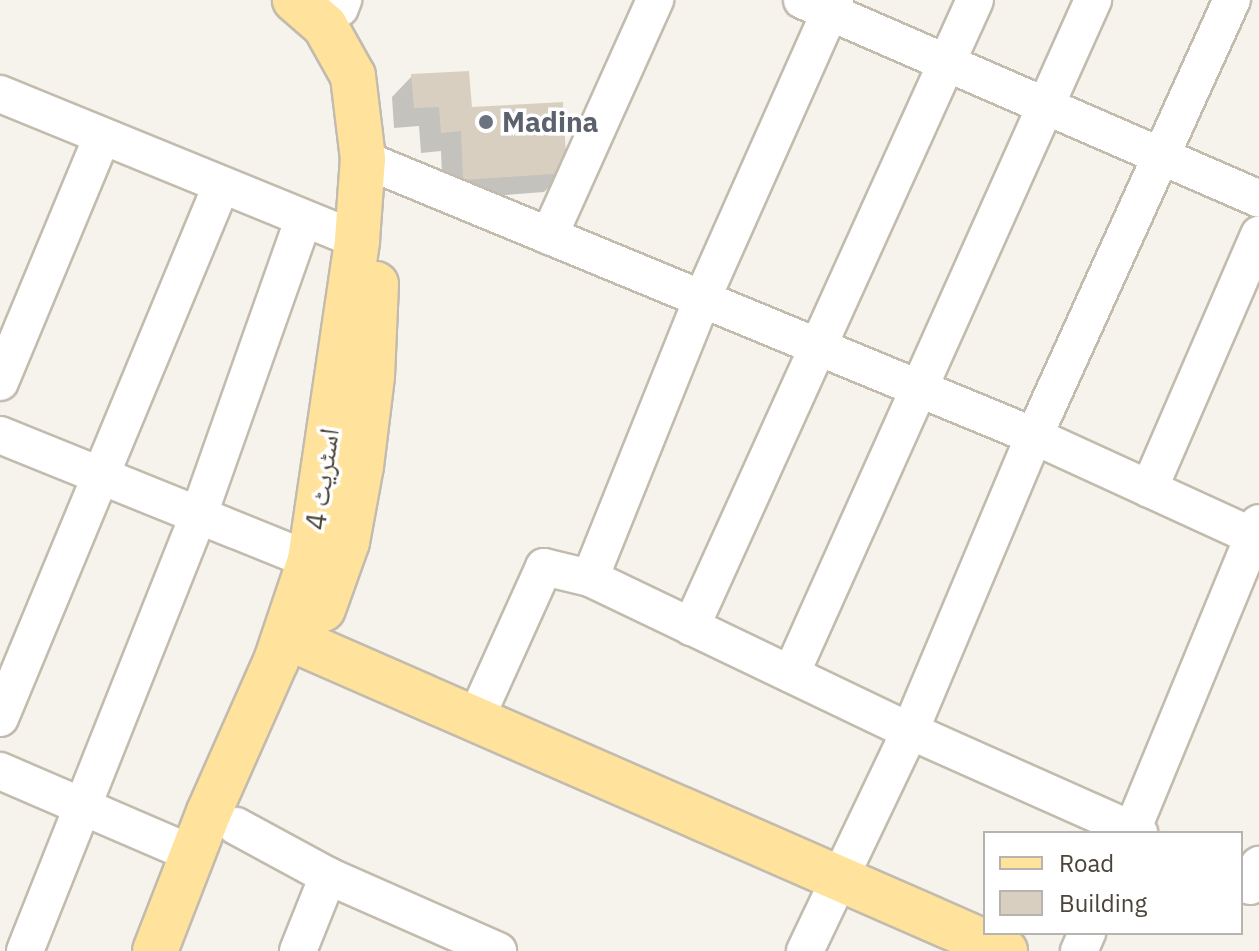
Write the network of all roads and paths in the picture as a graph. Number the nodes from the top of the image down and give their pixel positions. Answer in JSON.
{"nodes":[{"id":1,"x":295,"y":0,"type":"edge"},
{"id":2,"x":655,"y":0,"type":"edge"},
{"id":3,"x":975,"y":0,"type":"edge"},
{"id":4,"x":1093,"y":0,"type":"edge"},
{"id":5,"x":1232,"y":0,"type":"edge"},
{"id":6,"x":338,"y":3,"type":"edge"},
{"id":7,"x":822,"y":4,"type":"edge"},
{"id":8,"x":947,"y":63,"type":"junction"},
{"id":9,"x":3,"y":104,"type":"edge"},
{"id":10,"x":1046,"y":106,"type":"junction"},
{"id":11,"x":102,"y":137,"type":"junction"},
{"id":12,"x":1161,"y":156,"type":"junction"},
{"id":13,"x":373,"y":163,"type":"junction"},
{"id":14,"x":221,"y":186,"type":"junction"},
{"id":15,"x":1259,"y":199,"type":"edge"},
{"id":16,"x":303,"y":220,"type":"junction"},
{"id":17,"x":1259,"y":235,"type":"edge"},
{"id":18,"x":549,"y":236,"type":"junction"},
{"id":19,"x":357,"y":240,"type":"junction"},
{"id":20,"x":702,"y":299,"type":"junction"},
{"id":21,"x":818,"y":346,"type":"junction"},
{"id":22,"x":0,"y":382,"type":"edge"},
{"id":23,"x":919,"y":388,"type":"junction"},
{"id":24,"x":0,"y":435,"type":"edge"},
{"id":25,"x":1034,"y":436,"type":"junction"},
{"id":26,"x":100,"y":476,"type":"junction"},
{"id":27,"x":1149,"y":489,"type":"junction"},
{"id":28,"x":198,"y":517,"type":"junction"},
{"id":29,"x":1257,"y":533,"type":"edge"},
{"id":30,"x":310,"y":560,"type":"junction"},
{"id":31,"x":590,"y":578,"type":"junction"},
{"id":32,"x":691,"y":627,"type":"junction"},
{"id":33,"x":293,"y":654,"type":"junction"},
{"id":34,"x":791,"y":674,"type":"junction"},
{"id":35,"x":0,"y":718,"type":"edge"},
{"id":36,"x":475,"y":720,"type":"junction"},
{"id":37,"x":910,"y":731,"type":"junction"},
{"id":38,"x":0,"y":771,"type":"edge"},
{"id":39,"x":83,"y":805,"type":"junction"},
{"id":40,"x":236,"y":826,"type":"junction"},
{"id":41,"x":1132,"y":831,"type":"edge"},
{"id":42,"x":1134,"y":831,"type":"edge"},
{"id":43,"x":195,"y":855,"type":"junction"},
{"id":44,"x":328,"y":876,"type":"junction"},
{"id":45,"x":833,"y":890,"type":"junction"},
{"id":46,"x":425,"y":936,"type":"edge"},
{"id":47,"x":25,"y":951,"type":"edge"},
{"id":48,"x":155,"y":951,"type":"edge"},
{"id":49,"x":184,"y":951,"type":"edge"},
{"id":50,"x":298,"y":951,"type":"edge"},
{"id":51,"x":498,"y":951,"type":"edge"},
{"id":52,"x":805,"y":951,"type":"edge"},
{"id":53,"x":938,"y":951,"type":"edge"},
{"id":54,"x":1005,"y":951,"type":"edge"}],
"edges":[{"from":1,"to":13,"type":"main road","name":"اسٹریٹ 4"},
{"from":2,"to":18,"type":"street"},
{"from":3,"to":8,"type":"street"},
{"from":4,"to":10,"type":"street"},
{"from":5,"to":12,"type":"street"},
{"from":6,"to":13,"type":"main road","name":"اسٹریٹ 4"},
{"from":7,"to":8,"type":"street"},
{"from":7,"to":20,"type":"street"},
{"from":8,"to":10,"type":"street"},
{"from":8,"to":21,"type":"street"},
{"from":9,"to":11,"type":"street"},
{"from":10,"to":12,"type":"street"},
{"from":10,"to":23,"type":"street"},
{"from":11,"to":14,"type":"street"},
{"from":11,"to":22,"type":"street"},
{"from":12,"to":15,"type":"street"},
{"from":12,"to":25,"type":"street"},
{"from":13,"to":18,"type":"street"},
{"from":13,"to":19,"type":"main road","name":"اسٹریٹ 4"},
{"from":13,"to":33,"type":"main road","name":"اسٹریٹ 4"},
{"from":14,"to":16,"type":"street"},
{"from":14,"to":26,"type":"street"},
{"from":16,"to":19,"type":"street"},
{"from":16,"to":28,"type":"street"},
{"from":17,"to":27,"type":"street"},
{"from":18,"to":20,"type":"street"},
{"from":19,"to":30,"type":"main road","name":"اسٹریٹ 4"},
{"from":20,"to":21,"type":"street"},
{"from":20,"to":31,"type":"street"},
{"from":21,"to":23,"type":"street"},
{"from":21,"to":32,"type":"street"},
{"from":23,"to":25,"type":"street"},
{"from":23,"to":34,"type":"street"},
{"from":24,"to":26,"type":"street"},
{"from":25,"to":27,"type":"street"},
{"from":25,"to":37,"type":"street"},
{"from":26,"to":28,"type":"street"},
{"from":26,"to":35,"type":"street"},
{"from":27,"to":29,"type":"street"},
{"from":28,"to":30,"type":"street"},
{"from":28,"to":39,"type":"street"},
{"from":29,"to":42,"type":"street"},
{"from":30,"to":33,"type":"main road","name":"اسٹریٹ 4"},
{"from":31,"to":32,"type":"street"},
{"from":31,"to":36,"type":"street"},
{"from":32,"to":34,"type":"street"},
{"from":33,"to":36,"type":"main road"},
{"from":33,"to":40,"type":"main road","name":"اسٹریٹ 4"},
{"from":33,"to":43,"type":"main road","name":"اسٹریٹ 4"},
{"from":33,"to":45,"type":"main road"},
{"from":34,"to":37,"type":"street"},
{"from":36,"to":45,"type":"main road"},
{"from":37,"to":41,"type":"street"},
{"from":37,"to":45,"type":"street"},
{"from":38,"to":39,"type":"street"},
{"from":39,"to":43,"type":"street"},
{"from":39,"to":47,"type":"street"},
{"from":40,"to":44,"type":"street"},
{"from":40,"to":49,"type":"main road","name":"اسٹریٹ 4"},
{"from":43,"to":48,"type":"main road","name":"اسٹریٹ 4"},
{"from":44,"to":46,"type":"street"},
{"from":44,"to":50,"type":"street"},
{"from":45,"to":52,"type":"street"},
{"from":45,"to":53,"type":"main road"},
{"from":45,"to":54,"type":"main road"},
{"from":46,"to":51,"type":"street"}]}
